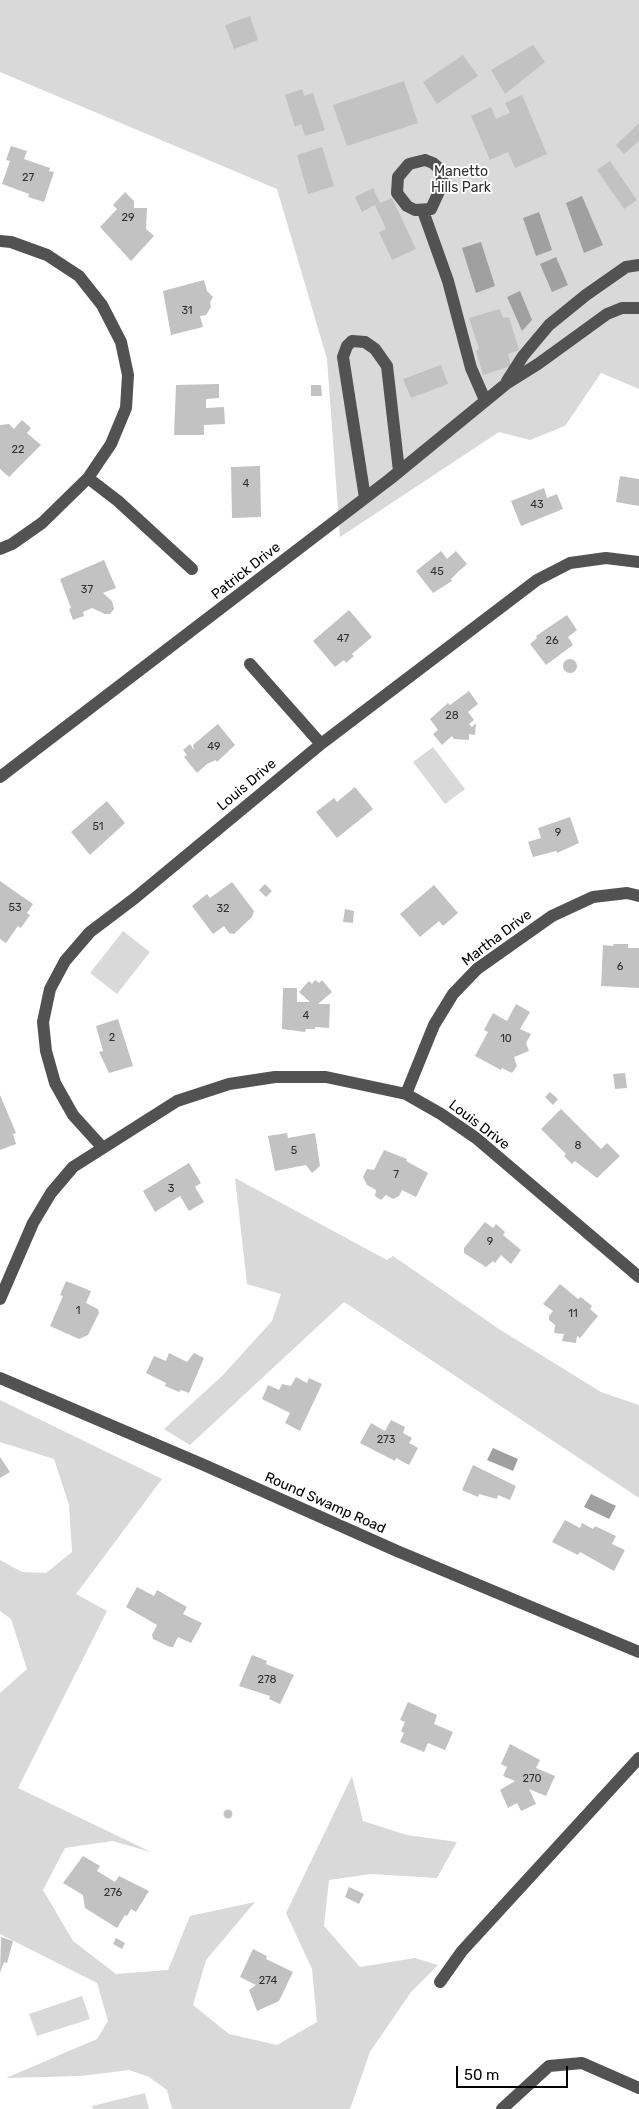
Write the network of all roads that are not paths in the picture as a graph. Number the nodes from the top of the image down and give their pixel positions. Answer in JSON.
{"nodes":[{"id":1,"x":423,"y":211,"type":"dead end"},
{"id":2,"x":0,"y":241,"type":"edge"},
{"id":3,"x":639,"y":266,"type":"edge"},
{"id":4,"x":639,"y":308,"type":"edge"},
{"id":5,"x":506,"y":384,"type":"junction"},
{"id":6,"x":486,"y":400,"type":"junction"},
{"id":7,"x":398,"y":472,"type":"junction"},
{"id":8,"x":88,"y":478,"type":"junction"},
{"id":9,"x":365,"y":498,"type":"junction"},
{"id":10,"x":0,"y":549,"type":"edge"},
{"id":11,"x":639,"y":562,"type":"edge"},
{"id":12,"x":192,"y":569,"type":"dead end"},
{"id":13,"x":250,"y":664,"type":"dead end"},
{"id":14,"x":321,"y":744,"type":"junction"},
{"id":15,"x":0,"y":778,"type":"edge"},
{"id":16,"x":639,"y":896,"type":"edge"},
{"id":17,"x":406,"y":1094,"type":"junction"},
{"id":18,"x":102,"y":1147,"type":"junction"},
{"id":19,"x":639,"y":1277,"type":"edge"},
{"id":20,"x":0,"y":1300,"type":"edge"},
{"id":21,"x":0,"y":1378,"type":"edge"},
{"id":22,"x":639,"y":1652,"type":"edge"},
{"id":23,"x":639,"y":1758,"type":"edge"},
{"id":24,"x":440,"y":1982,"type":"dead end"},
{"id":25,"x":639,"y":2088,"type":"edge"},
{"id":26,"x":502,"y":2109,"type":"edge"}],
"edges":[{"from":1,"to":6,"type":"street"},
{"from":2,"to":8,"type":"street"},
{"from":3,"to":5,"type":"street"},
{"from":4,"to":5,"type":"street"},
{"from":5,"to":6,"type":"street","name":"Patrick Drive"},
{"from":6,"to":7,"type":"street","name":"Patrick Drive"},
{"from":7,"to":9,"type":"street","name":"Patrick Drive"},
{"from":7,"to":9,"type":"street"},
{"from":8,"to":10,"type":"street"},
{"from":8,"to":12,"type":"street"},
{"from":9,"to":15,"type":"street","name":"Patrick Drive"},
{"from":11,"to":14,"type":"street","name":"Louis Drive"},
{"from":13,"to":14,"type":"street"},
{"from":14,"to":18,"type":"street","name":"Louis Drive"},
{"from":16,"to":17,"type":"street","name":"Martha Drive"},
{"from":17,"to":18,"type":"street","name":"Louis Drive"},
{"from":17,"to":19,"type":"street","name":"Louis Drive"},
{"from":18,"to":20,"type":"street","name":"Louis Drive"},
{"from":21,"to":22,"type":"street","name":"Round Swamp Road"},
{"from":23,"to":24,"type":"street"},
{"from":25,"to":26,"type":"street"}]}
